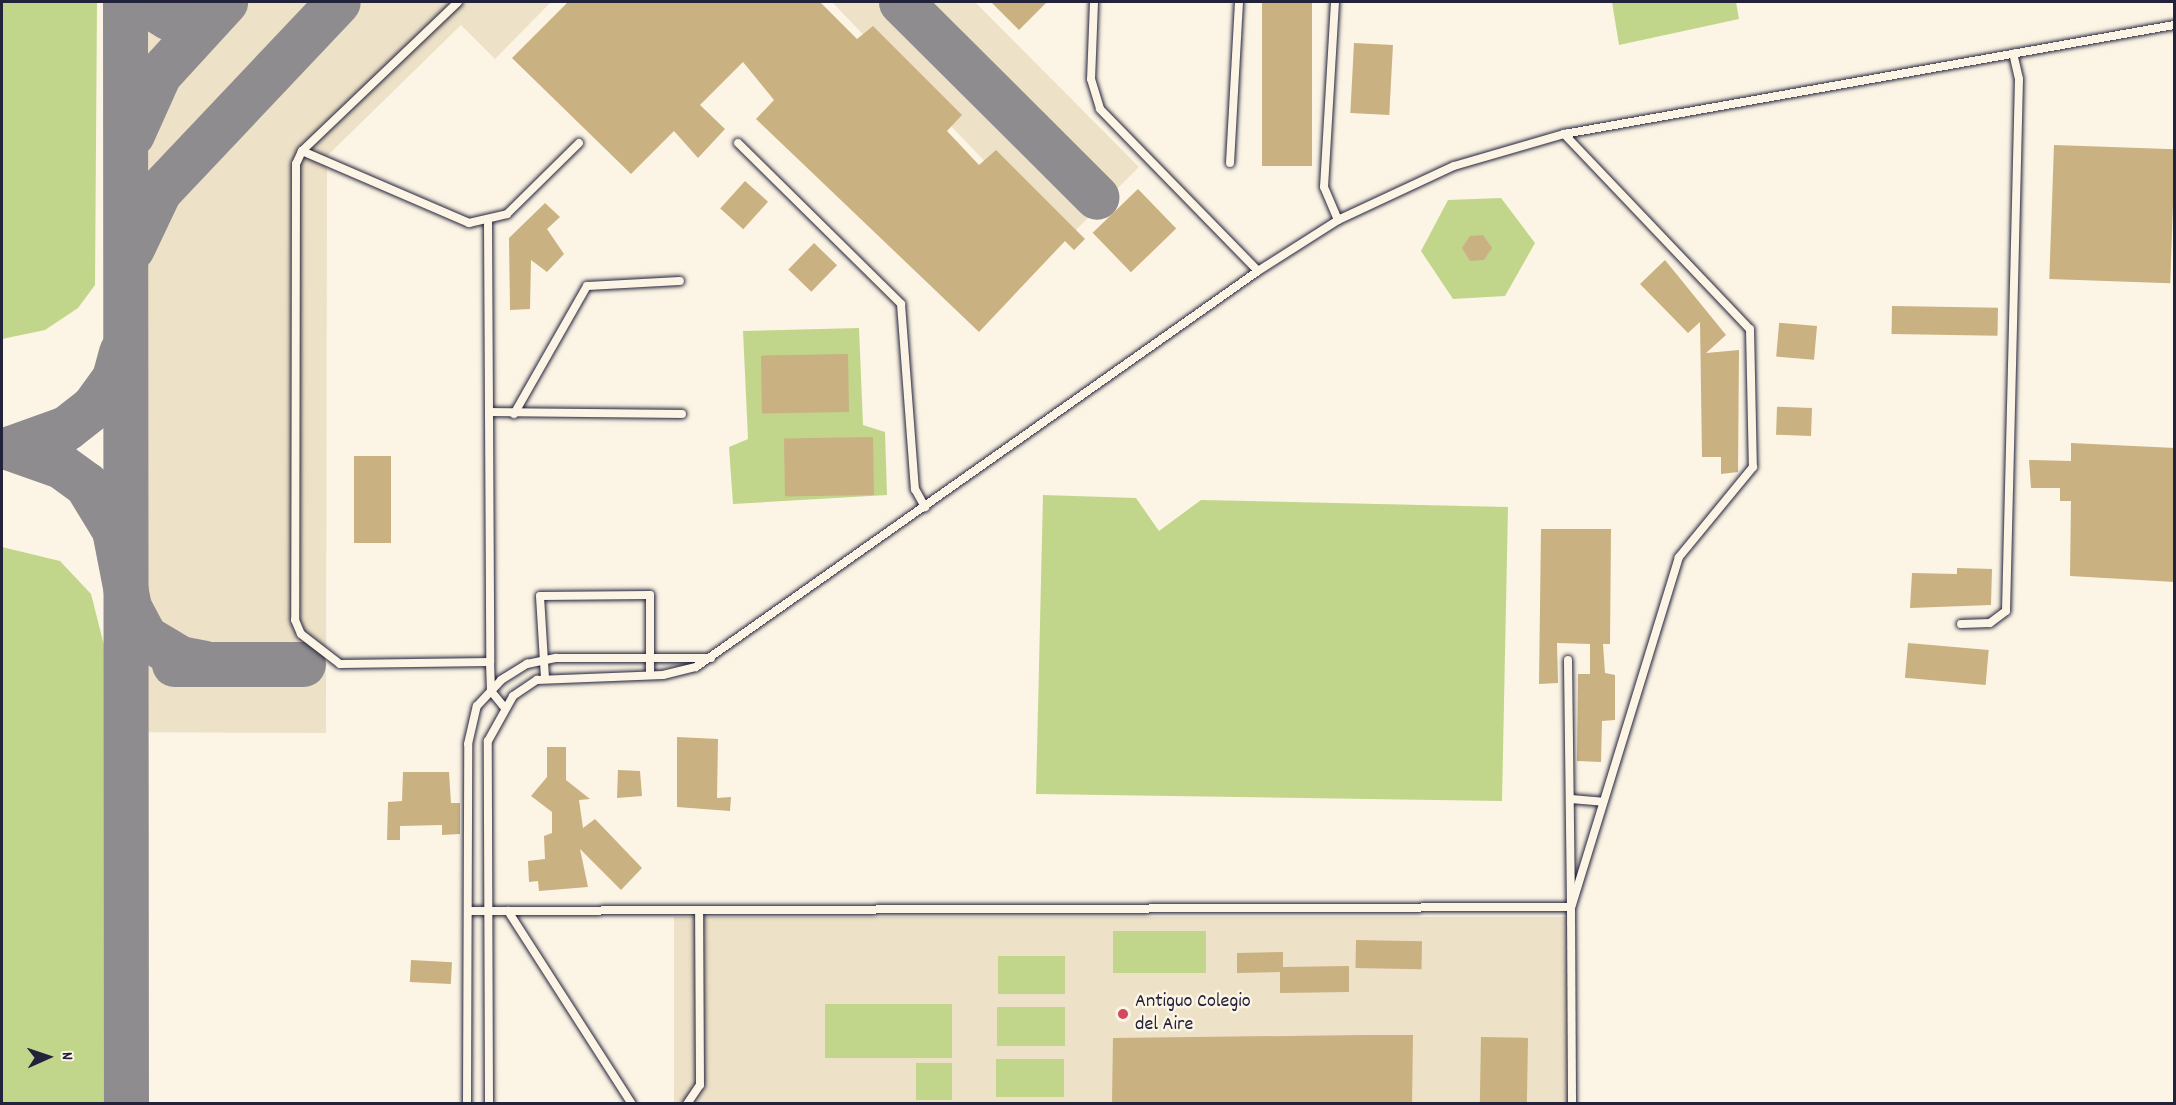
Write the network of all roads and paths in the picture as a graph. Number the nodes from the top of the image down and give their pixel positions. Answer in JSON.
{"nodes":[{"id":1,"x":458,"y":2,"type":"edge"},
{"id":2,"x":1094,"y":2,"type":"edge"},
{"id":3,"x":1239,"y":2,"type":"edge"},
{"id":4,"x":1335,"y":2,"type":"edge"},
{"id":5,"x":2175,"y":25,"type":"edge"},
{"id":6,"x":2013,"y":54,"type":"junction"},
{"id":7,"x":1564,"y":134,"type":"junction"},
{"id":8,"x":579,"y":143,"type":"dead end"},
{"id":9,"x":738,"y":143,"type":"dead end"},
{"id":10,"x":302,"y":151,"type":"junction"},
{"id":11,"x":1230,"y":164,"type":"dead end"},
{"id":12,"x":1338,"y":220,"type":"junction"},
{"id":13,"x":488,"y":222,"type":"junction"},
{"id":14,"x":1258,"y":271,"type":"junction"},
{"id":15,"x":680,"y":281,"type":"dead end"},
{"id":16,"x":491,"y":412,"type":"junction"},
{"id":17,"x":514,"y":414,"type":"junction"},
{"id":18,"x":682,"y":414,"type":"dead end"},
{"id":19,"x":925,"y":507,"type":"junction"},
{"id":20,"x":1961,"y":624,"type":"dead end"},
{"id":21,"x":712,"y":657,"type":"junction"},
{"id":22,"x":650,"y":658,"type":"junction"},
{"id":23,"x":1568,"y":660,"type":"dead end"},
{"id":24,"x":490,"y":662,"type":"junction"},
{"id":25,"x":540,"y":662,"type":"junction"},
{"id":26,"x":650,"y":675,"type":"junction"},
{"id":27,"x":545,"y":678,"type":"junction"},
{"id":28,"x":491,"y":691,"type":"junction"},
{"id":29,"x":505,"y":708,"type":"junction"},
{"id":30,"x":1571,"y":799,"type":"junction"},
{"id":31,"x":1604,"y":802,"type":"junction"},
{"id":32,"x":1571,"y":907,"type":"junction"},
{"id":33,"x":488,"y":910,"type":"junction"},
{"id":34,"x":699,"y":910,"type":"junction"},
{"id":35,"x":468,"y":911,"type":"junction"},
{"id":36,"x":508,"y":911,"type":"junction"},
{"id":37,"x":467,"y":1104,"type":"edge"},
{"id":38,"x":489,"y":1104,"type":"edge"},
{"id":39,"x":632,"y":1104,"type":"edge"},
{"id":40,"x":687,"y":1104,"type":"edge"},
{"id":41,"x":1572,"y":1104,"type":"edge"}],
"edges":[{"from":1,"to":10,"type":"lane"},
{"from":2,"to":14,"type":"lane"},
{"from":3,"to":11,"type":"lane"},
{"from":4,"to":12,"type":"lane"},
{"from":5,"to":6,"type":"lane"},
{"from":6,"to":7,"type":"lane"},
{"from":6,"to":20,"type":"lane"},
{"from":7,"to":12,"type":"lane"},
{"from":7,"to":31,"type":"lane"},
{"from":8,"to":13,"type":"lane"},
{"from":9,"to":19,"type":"lane"},
{"from":10,"to":13,"type":"lane"},
{"from":10,"to":24,"type":"lane"},
{"from":12,"to":14,"type":"lane"},
{"from":13,"to":16,"type":"lane"},
{"from":14,"to":19,"type":"lane"},
{"from":15,"to":17,"type":"lane"},
{"from":16,"to":17,"type":"lane"},
{"from":16,"to":24,"type":"lane"},
{"from":17,"to":18,"type":"lane"},
{"from":19,"to":21,"type":"lane"},
{"from":21,"to":22,"type":"lane"},
{"from":21,"to":26,"type":"lane"},
{"from":22,"to":25,"type":"lane"},
{"from":22,"to":25,"type":"lane"},
{"from":22,"to":26,"type":"lane"},
{"from":23,"to":30,"type":"lane"},
{"from":24,"to":28,"type":"lane"},
{"from":25,"to":27,"type":"lane"},
{"from":25,"to":28,"type":"lane"},
{"from":26,"to":27,"type":"lane"},
{"from":27,"to":29,"type":"lane"},
{"from":28,"to":29,"type":"lane"},
{"from":28,"to":35,"type":"lane"},
{"from":29,"to":33,"type":"lane"},
{"from":30,"to":31,"type":"lane"},
{"from":30,"to":32,"type":"lane"},
{"from":31,"to":32,"type":"lane"},
{"from":32,"to":34,"type":"lane"},
{"from":32,"to":41,"type":"lane"},
{"from":33,"to":35,"type":"lane"},
{"from":33,"to":36,"type":"lane"},
{"from":33,"to":38,"type":"lane"},
{"from":34,"to":36,"type":"lane"},
{"from":34,"to":40,"type":"lane"},
{"from":35,"to":37,"type":"lane"},
{"from":36,"to":39,"type":"lane"}]}
